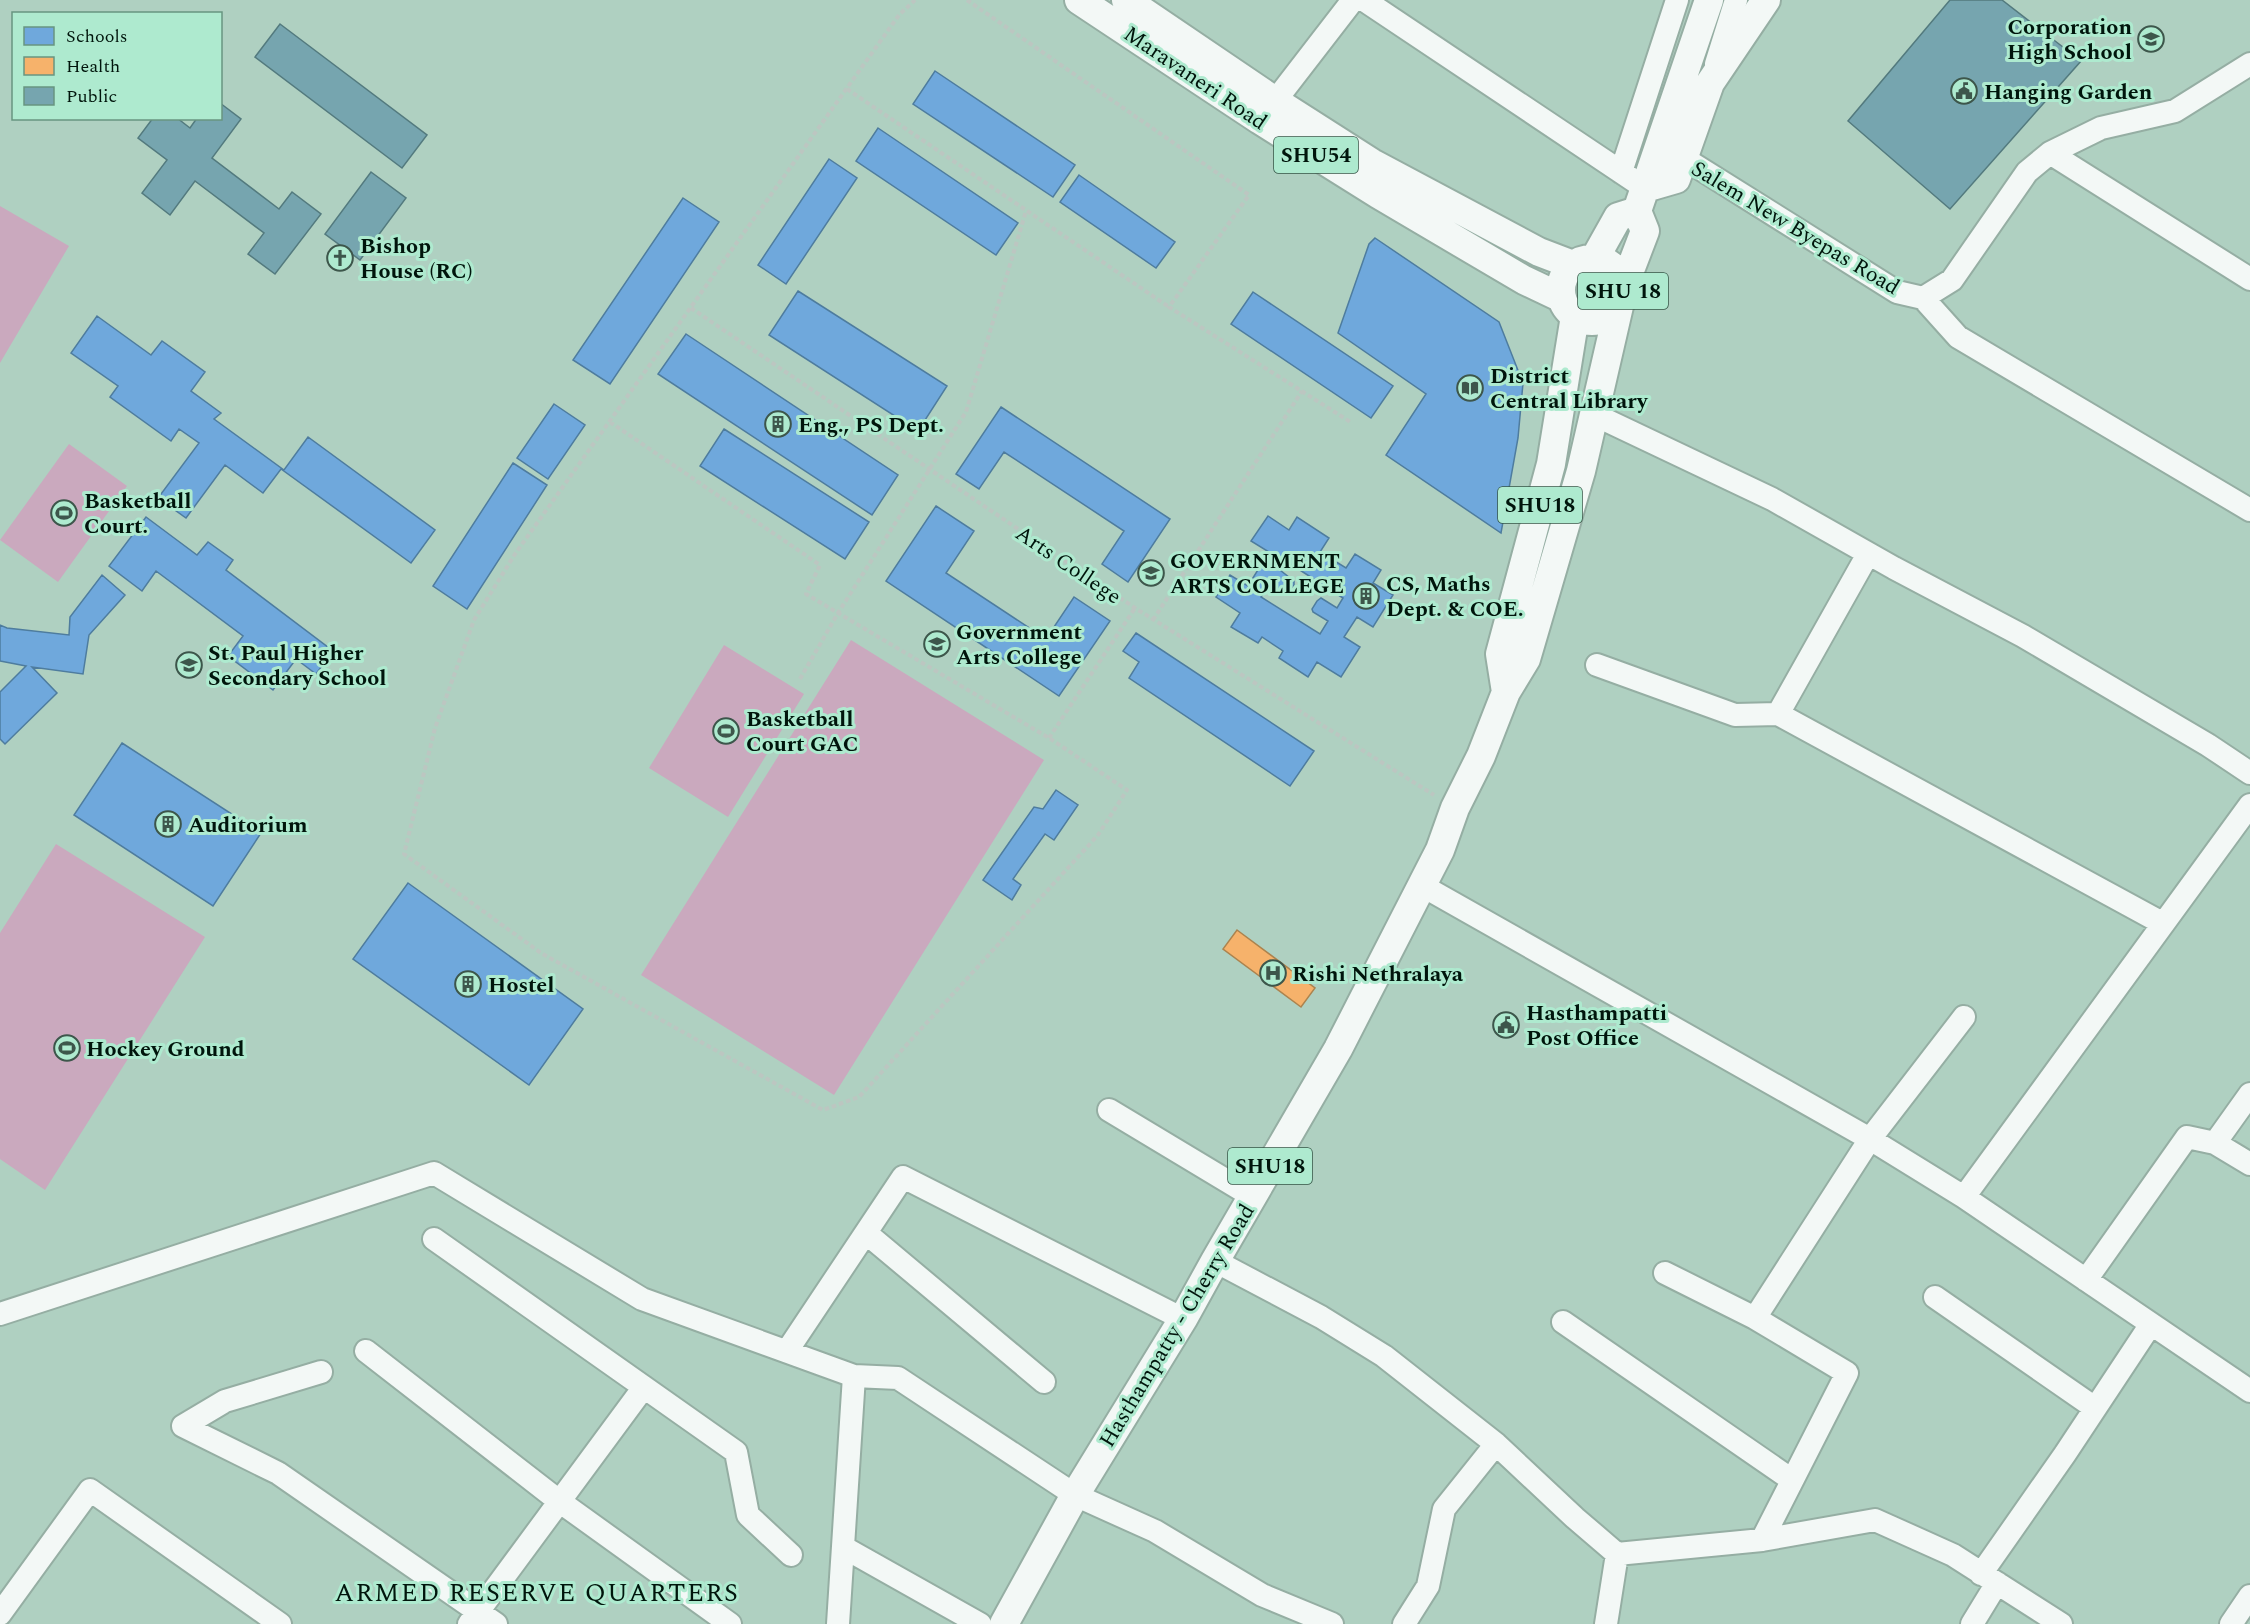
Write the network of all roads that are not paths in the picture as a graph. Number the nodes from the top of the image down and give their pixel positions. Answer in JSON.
{"nodes":[{"id":1,"x":1126,"y":0,"type":"edge"},
{"id":2,"x":1353,"y":0,"type":"edge"},
{"id":3,"x":1364,"y":0,"type":"edge"},
{"id":4,"x":1677,"y":0,"type":"edge"},
{"id":5,"x":1708,"y":0,"type":"edge"},
{"id":6,"x":1736,"y":0,"type":"edge"},
{"id":7,"x":1766,"y":0,"type":"edge"},
{"id":8,"x":1093,"y":4,"type":"edge"},
{"id":9,"x":2250,"y":64,"type":"edge"},
{"id":10,"x":1710,"y":83,"type":"junction"},
{"id":11,"x":1268,"y":111,"type":"junction"},
{"id":12,"x":2050,"y":153,"type":"junction"},
{"id":13,"x":1684,"y":159,"type":"junction"},
{"id":14,"x":1621,"y":172,"type":"junction"},
{"id":15,"x":1645,"y":188,"type":"junction"},
{"id":16,"x":1584,"y":262,"type":"junction"},
{"id":17,"x":2250,"y":279,"type":"edge"},
{"id":18,"x":1621,"y":296,"type":"junction"},
{"id":19,"x":1923,"y":298,"type":"junction"},
{"id":20,"x":1569,"y":307,"type":"junction"},
{"id":21,"x":1593,"y":414,"type":"junction"},
{"id":22,"x":2250,"y":510,"type":"edge"},
{"id":23,"x":1868,"y":554,"type":"junction"},
{"id":24,"x":1597,"y":666,"type":"dead end"},
{"id":25,"x":1506,"y":692,"type":"junction"},
{"id":26,"x":1778,"y":714,"type":"junction"},
{"id":27,"x":2250,"y":773,"type":"edge"},
{"id":28,"x":2250,"y":805,"type":"edge"},
{"id":29,"x":1421,"y":885,"type":"junction"},
{"id":30,"x":2162,"y":923,"type":"junction"},
{"id":31,"x":1964,"y":1017,"type":"dead end"},
{"id":32,"x":2250,"y":1094,"type":"edge"},
{"id":33,"x":1109,"y":1110,"type":"dead end"},
{"id":34,"x":1870,"y":1139,"type":"junction"},
{"id":35,"x":2215,"y":1143,"type":"junction"},
{"id":36,"x":2250,"y":1164,"type":"edge"},
{"id":37,"x":1252,"y":1196,"type":"junction"},
{"id":38,"x":1965,"y":1197,"type":"junction"},
{"id":39,"x":866,"y":1233,"type":"junction"},
{"id":40,"x":434,"y":1239,"type":"dead end"},
{"id":41,"x":1215,"y":1261,"type":"junction"},
{"id":42,"x":1665,"y":1273,"type":"dead end"},
{"id":43,"x":2086,"y":1280,"type":"junction"},
{"id":44,"x":1935,"y":1297,"type":"dead end"},
{"id":45,"x":0,"y":1314,"type":"edge"},
{"id":46,"x":1755,"y":1318,"type":"junction"},
{"id":47,"x":1183,"y":1319,"type":"junction"},
{"id":48,"x":1563,"y":1322,"type":"dead end"},
{"id":49,"x":2151,"y":1324,"type":"junction"},
{"id":50,"x":366,"y":1351,"type":"dead end"},
{"id":51,"x":787,"y":1352,"type":"junction"},
{"id":52,"x":321,"y":1372,"type":"dead end"},
{"id":53,"x":854,"y":1376,"type":"junction"},
{"id":54,"x":1044,"y":1382,"type":"dead end"},
{"id":55,"x":644,"y":1387,"type":"junction"},
{"id":56,"x":2250,"y":1391,"type":"edge"},
{"id":57,"x":2096,"y":1408,"type":"junction"},
{"id":58,"x":1496,"y":1444,"type":"junction"},
{"id":59,"x":1792,"y":1480,"type":"junction"},
{"id":60,"x":1075,"y":1495,"type":"junction"},
{"id":61,"x":559,"y":1501,"type":"junction"},
{"id":62,"x":1762,"y":1540,"type":"junction"},
{"id":63,"x":843,"y":1546,"type":"junction"},
{"id":64,"x":1617,"y":1554,"type":"junction"},
{"id":65,"x":791,"y":1555,"type":"dead end"},
{"id":66,"x":1989,"y":1578,"type":"junction"},
{"id":67,"x":2250,"y":1596,"type":"edge"},
{"id":68,"x":0,"y":1614,"type":"edge"},
{"id":69,"x":481,"y":1620,"type":"edge"},
{"id":70,"x":280,"y":1624,"type":"edge"},
{"id":71,"x":730,"y":1624,"type":"edge"},
{"id":72,"x":838,"y":1624,"type":"edge"},
{"id":73,"x":980,"y":1624,"type":"edge"},
{"id":74,"x":1004,"y":1624,"type":"edge"},
{"id":75,"x":1332,"y":1624,"type":"edge"},
{"id":76,"x":1404,"y":1624,"type":"edge"},
{"id":77,"x":1606,"y":1624,"type":"edge"},
{"id":78,"x":1971,"y":1624,"type":"edge"},
{"id":79,"x":2061,"y":1624,"type":"edge"},
{"id":80,"x":2232,"y":1624,"type":"edge"}],
"edges":[{"from":1,"to":11,"type":"main road","name":"Maravaneri Road","number":"SHU54"},
{"from":2,"to":11,"type":"street"},
{"from":3,"to":14,"type":"street"},
{"from":4,"to":14,"type":"street"},
{"from":5,"to":15,"type":"main road"},
{"from":6,"to":10,"type":"street"},
{"from":7,"to":10,"type":"main road"},
{"from":8,"to":11,"type":"main road","name":"Maravaneri Road","number":"SHU54"},
{"from":9,"to":12,"type":"street","name":"Salem New Byepas Road"},
{"from":10,"to":13,"type":"main road"},
{"from":11,"to":16,"type":"main road","name":"Maravaneri Road","number":"SHU54"},
{"from":11,"to":20,"type":"main road","name":"Maravaneri Road","number":"SHU54"},
{"from":12,"to":17,"type":"street"},
{"from":12,"to":19,"type":"street","name":"Salem New Byepas Road"},
{"from":13,"to":15,"type":"main road"},
{"from":13,"to":19,"type":"street","name":"Salem New Byepas Road"},
{"from":14,"to":15,"type":"street"},
{"from":15,"to":16,"type":"main road"},
{"from":15,"to":18,"type":"main road","name":"Hasthampatty - Cherry Road"},
{"from":16,"to":18,"type":"main road","number":"SHU 18"},
{"from":16,"to":20,"type":"main road","number":"SHU 18"},
{"from":18,"to":20,"type":"main road","number":"SHU 18"},
{"from":18,"to":21,"type":"main road","name":"Hasthampatty - Cherry Road"},
{"from":19,"to":22,"type":"street"},
{"from":20,"to":25,"type":"main road","number":"SHU18"},
{"from":21,"to":23,"type":"street"},
{"from":21,"to":25,"type":"main road","name":"Hasthampatty - Cherry Road"},
{"from":23,"to":26,"type":"street"},
{"from":23,"to":27,"type":"street"},
{"from":24,"to":26,"type":"street"},
{"from":25,"to":29,"type":"main road","name":"Hasthampatty - Cherry Road","number":"SHU18"},
{"from":26,"to":30,"type":"street"},
{"from":28,"to":30,"type":"street"},
{"from":29,"to":34,"type":"street"},
{"from":29,"to":37,"type":"main road","name":"Hasthampatty - Cherry Road","number":"SHU18"},
{"from":30,"to":38,"type":"street"},
{"from":31,"to":34,"type":"street"},
{"from":32,"to":35,"type":"street"},
{"from":33,"to":37,"type":"street"},
{"from":34,"to":38,"type":"street"},
{"from":34,"to":46,"type":"street"},
{"from":35,"to":36,"type":"street"},
{"from":35,"to":43,"type":"street"},
{"from":37,"to":41,"type":"main road","name":"Hasthampatty - Cherry Road","number":"SHU18"},
{"from":38,"to":43,"type":"street"},
{"from":39,"to":47,"type":"street"},
{"from":39,"to":51,"type":"street"},
{"from":39,"to":54,"type":"street"},
{"from":40,"to":55,"type":"street"},
{"from":41,"to":47,"type":"main road","name":"Hasthampatty - Cherry Road","number":"SHU18"},
{"from":41,"to":58,"type":"street"},
{"from":42,"to":46,"type":"street"},
{"from":43,"to":49,"type":"street"},
{"from":44,"to":57,"type":"street"},
{"from":45,"to":51,"type":"street"},
{"from":46,"to":59,"type":"street"},
{"from":47,"to":60,"type":"main road","name":"Hasthampatty - Cherry Road","number":"SHU18"},
{"from":48,"to":59,"type":"street"},
{"from":49,"to":56,"type":"street"},
{"from":49,"to":57,"type":"street"},
{"from":50,"to":61,"type":"street"},
{"from":51,"to":53,"type":"street"},
{"from":52,"to":69,"type":"street"},
{"from":53,"to":60,"type":"street"},
{"from":53,"to":63,"type":"street"},
{"from":55,"to":61,"type":"street"},
{"from":55,"to":65,"type":"street"},
{"from":57,"to":66,"type":"street"},
{"from":58,"to":64,"type":"street"},
{"from":58,"to":76,"type":"street"},
{"from":59,"to":62,"type":"street"},
{"from":60,"to":74,"type":"main road","name":"Hasthampatty - Cherry Road","number":"SHU18"},
{"from":60,"to":75,"type":"street"},
{"from":61,"to":69,"type":"street"},
{"from":61,"to":71,"type":"street"},
{"from":62,"to":64,"type":"street"},
{"from":62,"to":66,"type":"street"},
{"from":63,"to":72,"type":"street"},
{"from":63,"to":73,"type":"street"},
{"from":64,"to":77,"type":"street"},
{"from":66,"to":78,"type":"street"},
{"from":66,"to":79,"type":"street"},
{"from":67,"to":80,"type":"street"},
{"from":68,"to":70,"type":"street"}]}
